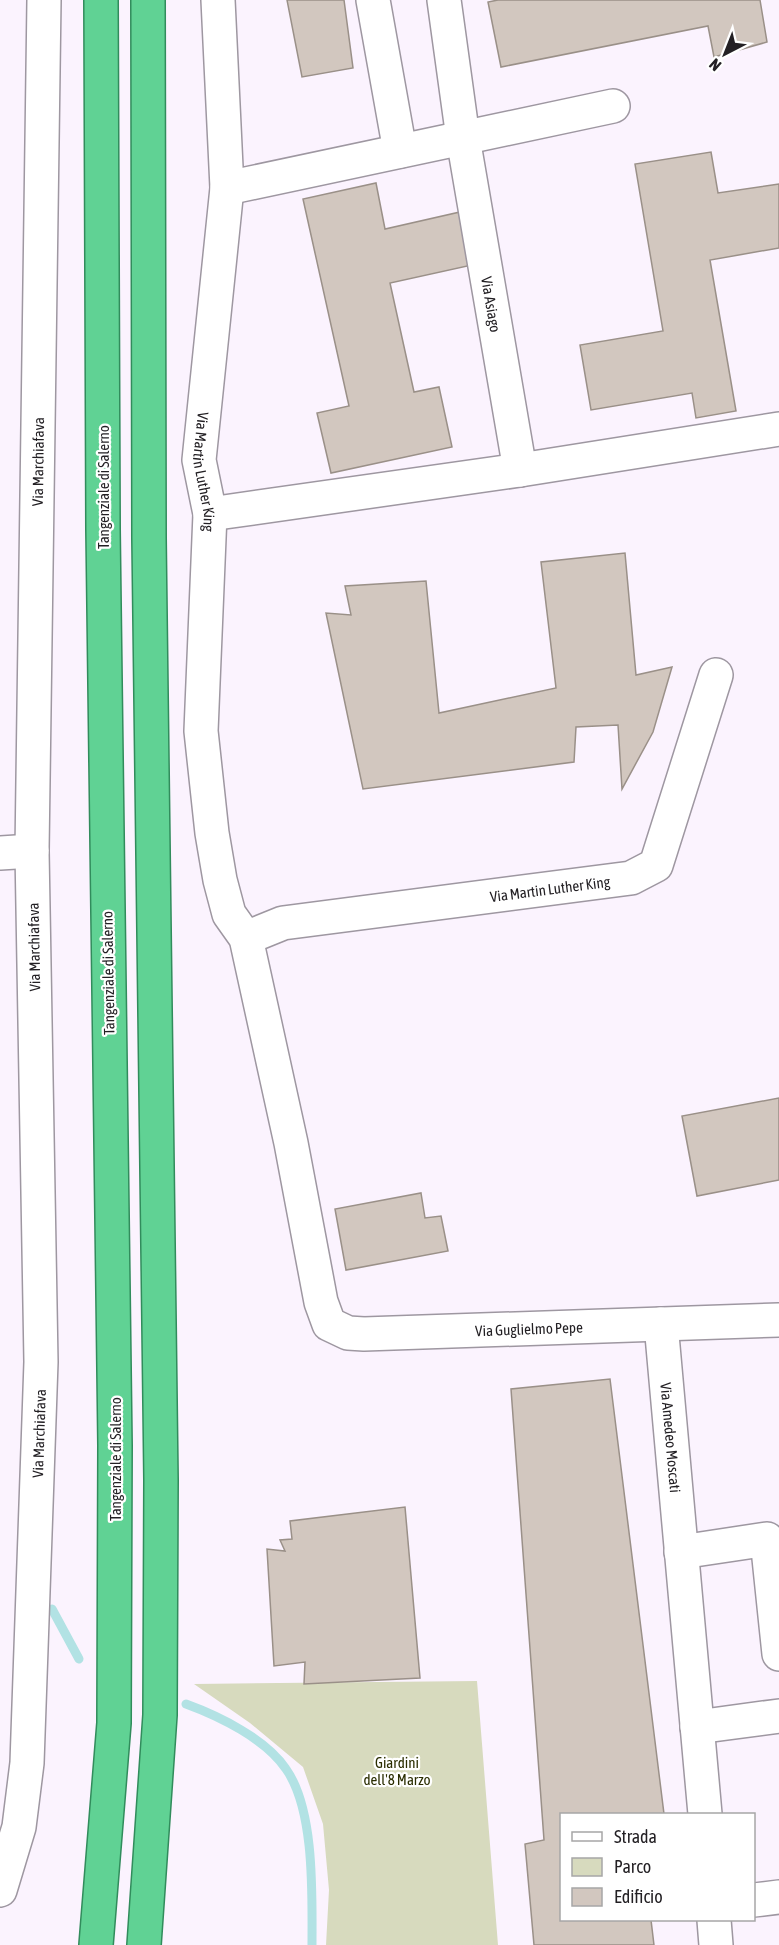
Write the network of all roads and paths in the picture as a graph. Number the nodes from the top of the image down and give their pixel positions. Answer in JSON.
{"nodes":[{"id":1,"x":44,"y":0,"type":"edge"},
{"id":2,"x":100,"y":0,"type":"edge"},
{"id":3,"x":148,"y":0,"type":"edge"},
{"id":4,"x":218,"y":0,"type":"edge"},
{"id":5,"x":373,"y":0,"type":"edge"},
{"id":6,"x":444,"y":0,"type":"edge"},
{"id":7,"x":613,"y":106,"type":"dead end"},
{"id":8,"x":463,"y":138,"type":"junction"},
{"id":9,"x":400,"y":152,"type":"junction"},
{"id":10,"x":227,"y":188,"type":"junction"},
{"id":11,"x":779,"y":429,"type":"edge"},
{"id":12,"x":520,"y":470,"type":"junction"},
{"id":13,"x":210,"y":514,"type":"junction"},
{"id":14,"x":716,"y":675,"type":"dead end"},
{"id":15,"x":32,"y":851,"type":"junction"},
{"id":16,"x":0,"y":853,"type":"edge"},
{"id":17,"x":246,"y":938,"type":"junction"},
{"id":18,"x":316,"y":1279,"type":"joint"},
{"id":19,"x":779,"y":1320,"type":"edge"},
{"id":20,"x":661,"y":1324,"type":"junction"},
{"id":21,"x":681,"y":1552,"type":"junction"},
{"id":22,"x":779,"y":1654,"type":"edge"},
{"id":23,"x":779,"y":1716,"type":"edge"},
{"id":24,"x":697,"y":1727,"type":"junction"},
{"id":25,"x":705,"y":1813,"type":"edge"},
{"id":26,"x":0,"y":1890,"type":"edge"},
{"id":27,"x":779,"y":1897,"type":"edge"},
{"id":28,"x":755,"y":1900,"type":"edge"},
{"id":29,"x":714,"y":1921,"type":"edge"},
{"id":30,"x":96,"y":1945,"type":"edge"},
{"id":31,"x":144,"y":1945,"type":"edge"},
{"id":32,"x":716,"y":1945,"type":"edge"}],
"edges":[{"from":1,"to":15,"type":"street","name":"Via Marchiafava"},
{"from":2,"to":30,"type":"highway","name":"Tangenziale di Salerno"},
{"from":3,"to":31,"type":"highway"},
{"from":4,"to":10,"type":"street","name":"Via Martin Luther King"},
{"from":5,"to":9,"type":"street"},
{"from":6,"to":8,"type":"street","name":"Via Asiago"},
{"from":7,"to":8,"type":"street"},
{"from":8,"to":9,"type":"street"},
{"from":8,"to":12,"type":"street","name":"Via Asiago"},
{"from":9,"to":10,"type":"street"},
{"from":10,"to":13,"type":"street","name":"Via Martin Luther King"},
{"from":11,"to":12,"type":"street"},
{"from":12,"to":13,"type":"street"},
{"from":13,"to":17,"type":"street","name":"Via Martin Luther King"},
{"from":14,"to":17,"type":"street","name":"Via Martin Luther King"},
{"from":15,"to":16,"type":"street"},
{"from":15,"to":26,"type":"street","name":"Via Marchiafava"},
{"from":17,"to":18,"type":"street","name":"Via Martin Luther King"},
{"from":18,"to":20,"type":"street","name":"Via Guglielmo Pepe"},
{"from":19,"to":20,"type":"street","name":"Via Guglielmo Pepe"},
{"from":20,"to":21,"type":"street","name":"Via Amedeo Moscati"},
{"from":21,"to":22,"type":"street"},
{"from":21,"to":24,"type":"street","name":"Via Amedeo Moscati"},
{"from":23,"to":24,"type":"street"},
{"from":24,"to":25,"type":"street","name":"Via Amedeo Moscati"},
{"from":27,"to":28,"type":"street"},
{"from":29,"to":32,"type":"street"}]}
